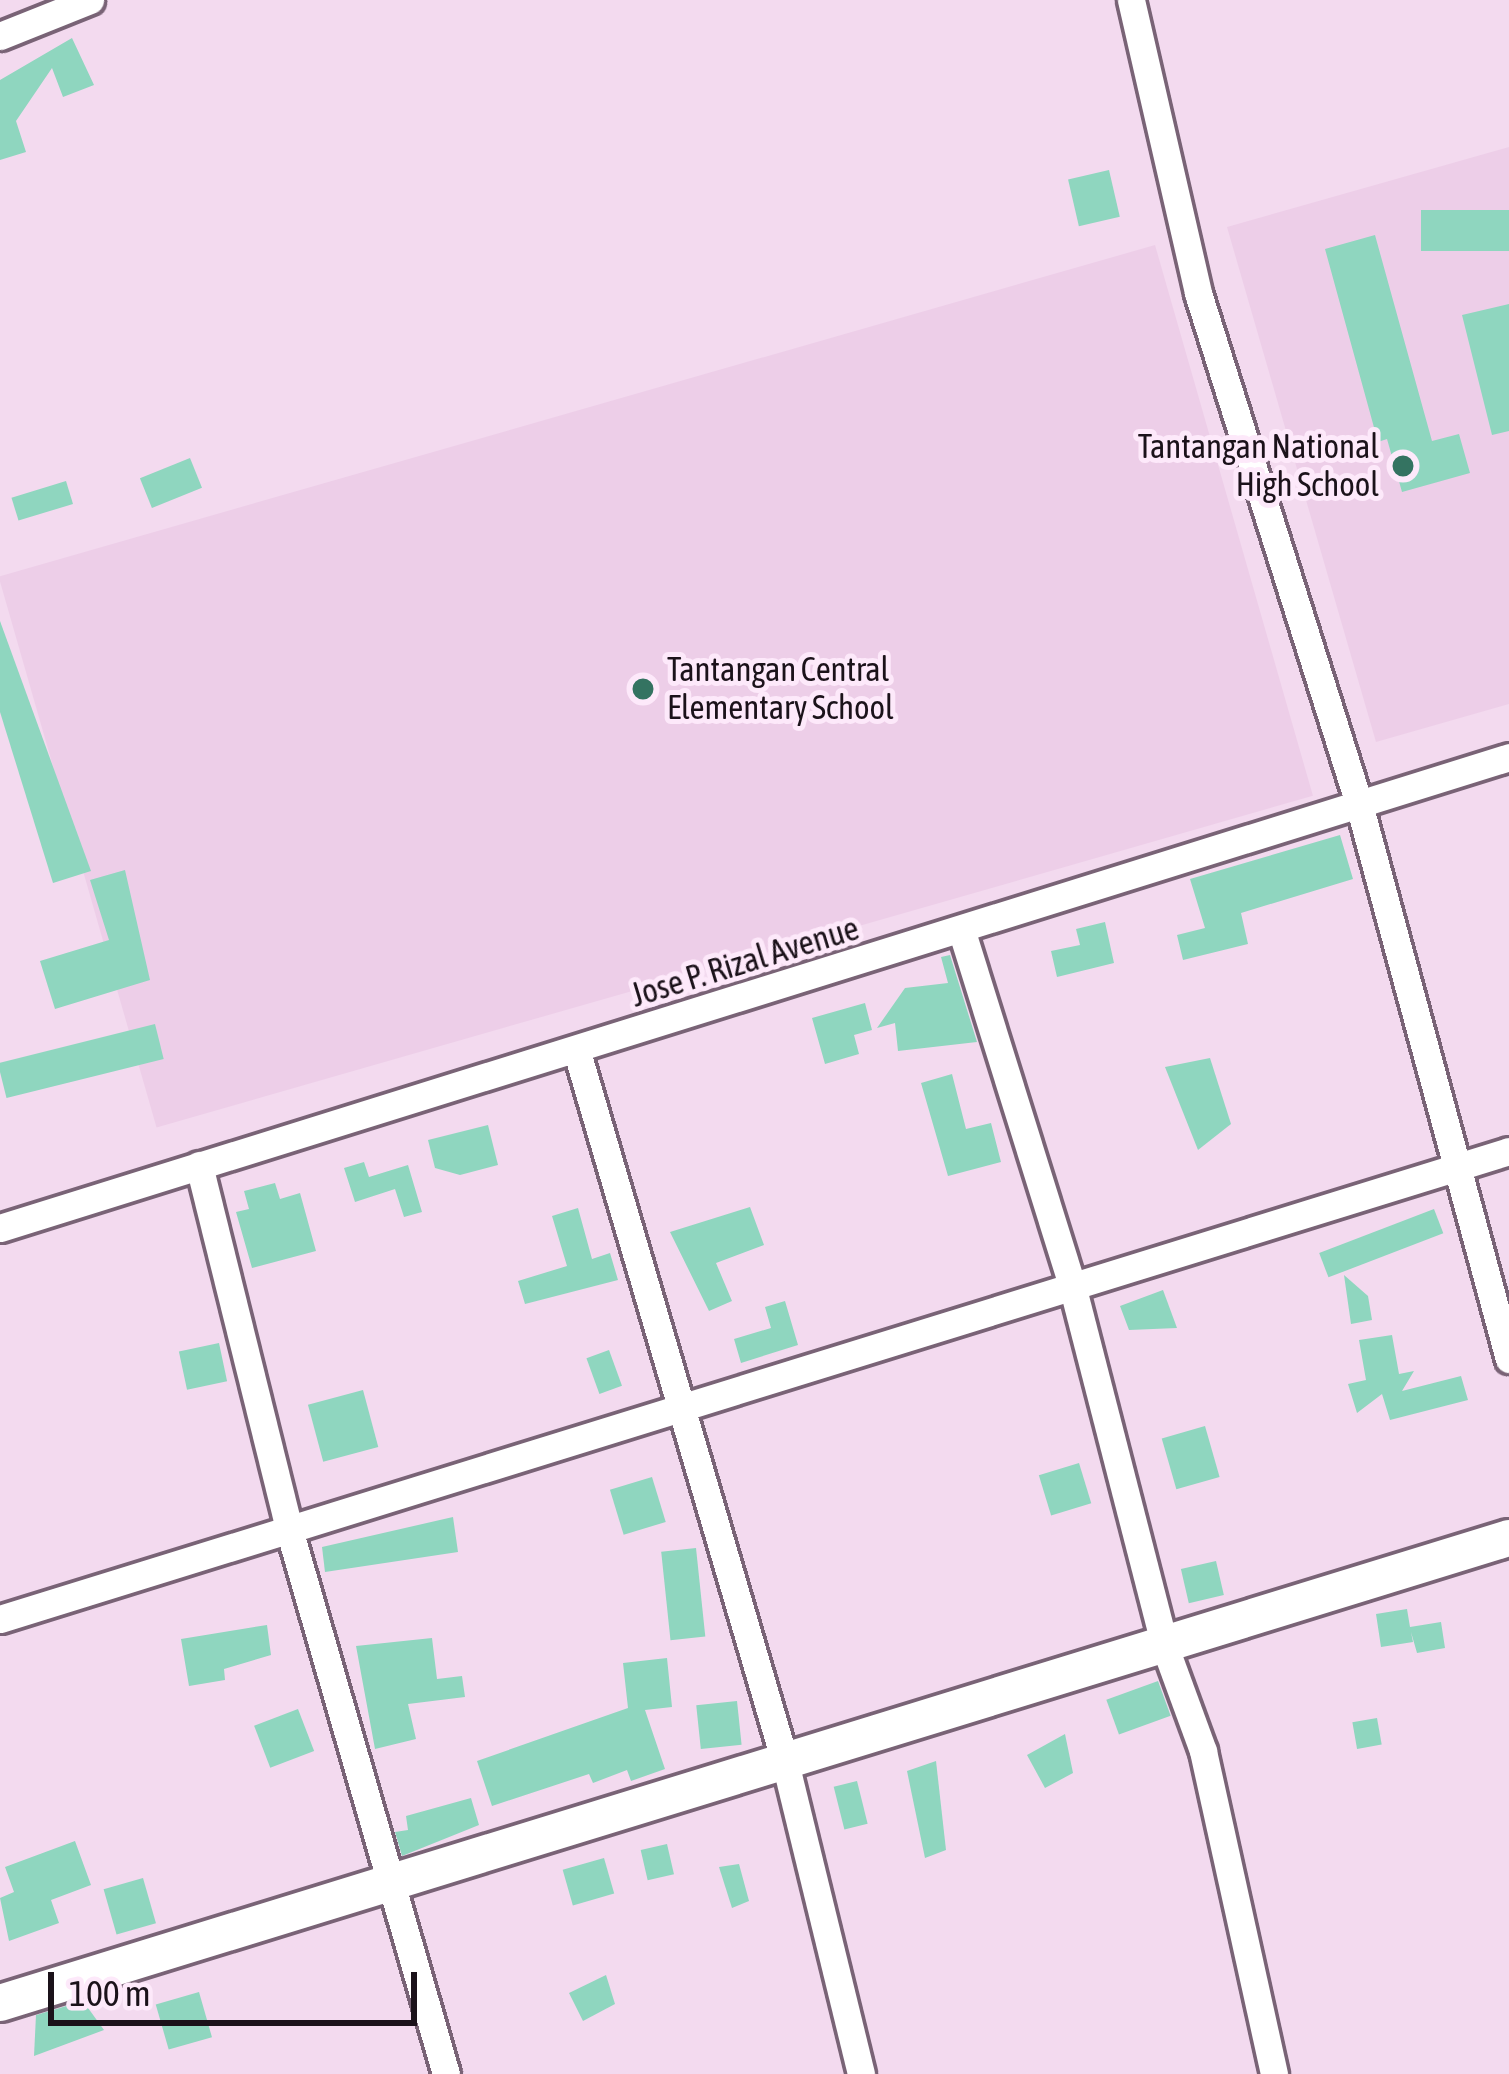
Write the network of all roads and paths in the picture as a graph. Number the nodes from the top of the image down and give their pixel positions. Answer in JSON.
{"nodes":[{"id":1,"x":90,"y":0,"type":"edge"},
{"id":2,"x":1131,"y":0,"type":"edge"},
{"id":3,"x":0,"y":35,"type":"edge"},
{"id":4,"x":1509,"y":757,"type":"edge"},
{"id":5,"x":1359,"y":804,"type":"junction"},
{"id":6,"x":962,"y":932,"type":"junction"},
{"id":7,"x":577,"y":1052,"type":"junction"},
{"id":8,"x":1509,"y":1151,"type":"edge"},
{"id":9,"x":199,"y":1165,"type":"junction"},
{"id":10,"x":1459,"y":1167,"type":"junction"},
{"id":11,"x":0,"y":1228,"type":"edge"},
{"id":12,"x":1071,"y":1281,"type":"junction"},
{"id":13,"x":1509,"y":1359,"type":"edge"},
{"id":14,"x":679,"y":1405,"type":"junction"},
{"id":15,"x":290,"y":1529,"type":"junction"},
{"id":16,"x":1509,"y":1538,"type":"edge"},
{"id":17,"x":0,"y":1619,"type":"edge"},
{"id":18,"x":1165,"y":1647,"type":"junction"},
{"id":19,"x":785,"y":1762,"type":"junction"},
{"id":20,"x":392,"y":1886,"type":"junction"},
{"id":21,"x":0,"y":2003,"type":"edge"},
{"id":22,"x":446,"y":2074,"type":"edge"},
{"id":23,"x":861,"y":2074,"type":"edge"},
{"id":24,"x":1274,"y":2074,"type":"edge"}],
"edges":[{"from":1,"to":3,"type":"street"},
{"from":2,"to":5,"type":"street"},
{"from":4,"to":5,"type":"street","name":"Jose P. Rizal Avenue"},
{"from":5,"to":6,"type":"street","name":"Jose P. Rizal Avenue"},
{"from":5,"to":10,"type":"street"},
{"from":6,"to":7,"type":"street","name":"Jose P. Rizal Avenue"},
{"from":6,"to":12,"type":"street"},
{"from":7,"to":9,"type":"street","name":"Jose P. Rizal Avenue"},
{"from":7,"to":14,"type":"street"},
{"from":8,"to":10,"type":"street"},
{"from":9,"to":11,"type":"street","name":"Jose P. Rizal Avenue"},
{"from":9,"to":15,"type":"street"},
{"from":10,"to":12,"type":"street"},
{"from":10,"to":13,"type":"street"},
{"from":12,"to":14,"type":"street"},
{"from":12,"to":18,"type":"street"},
{"from":14,"to":15,"type":"street"},
{"from":14,"to":19,"type":"street"},
{"from":15,"to":17,"type":"street"},
{"from":15,"to":20,"type":"street"},
{"from":16,"to":18,"type":"street"},
{"from":18,"to":19,"type":"street"},
{"from":18,"to":24,"type":"street"},
{"from":19,"to":20,"type":"street"},
{"from":19,"to":23,"type":"street"},
{"from":20,"to":21,"type":"street"},
{"from":20,"to":22,"type":"street"}]}
